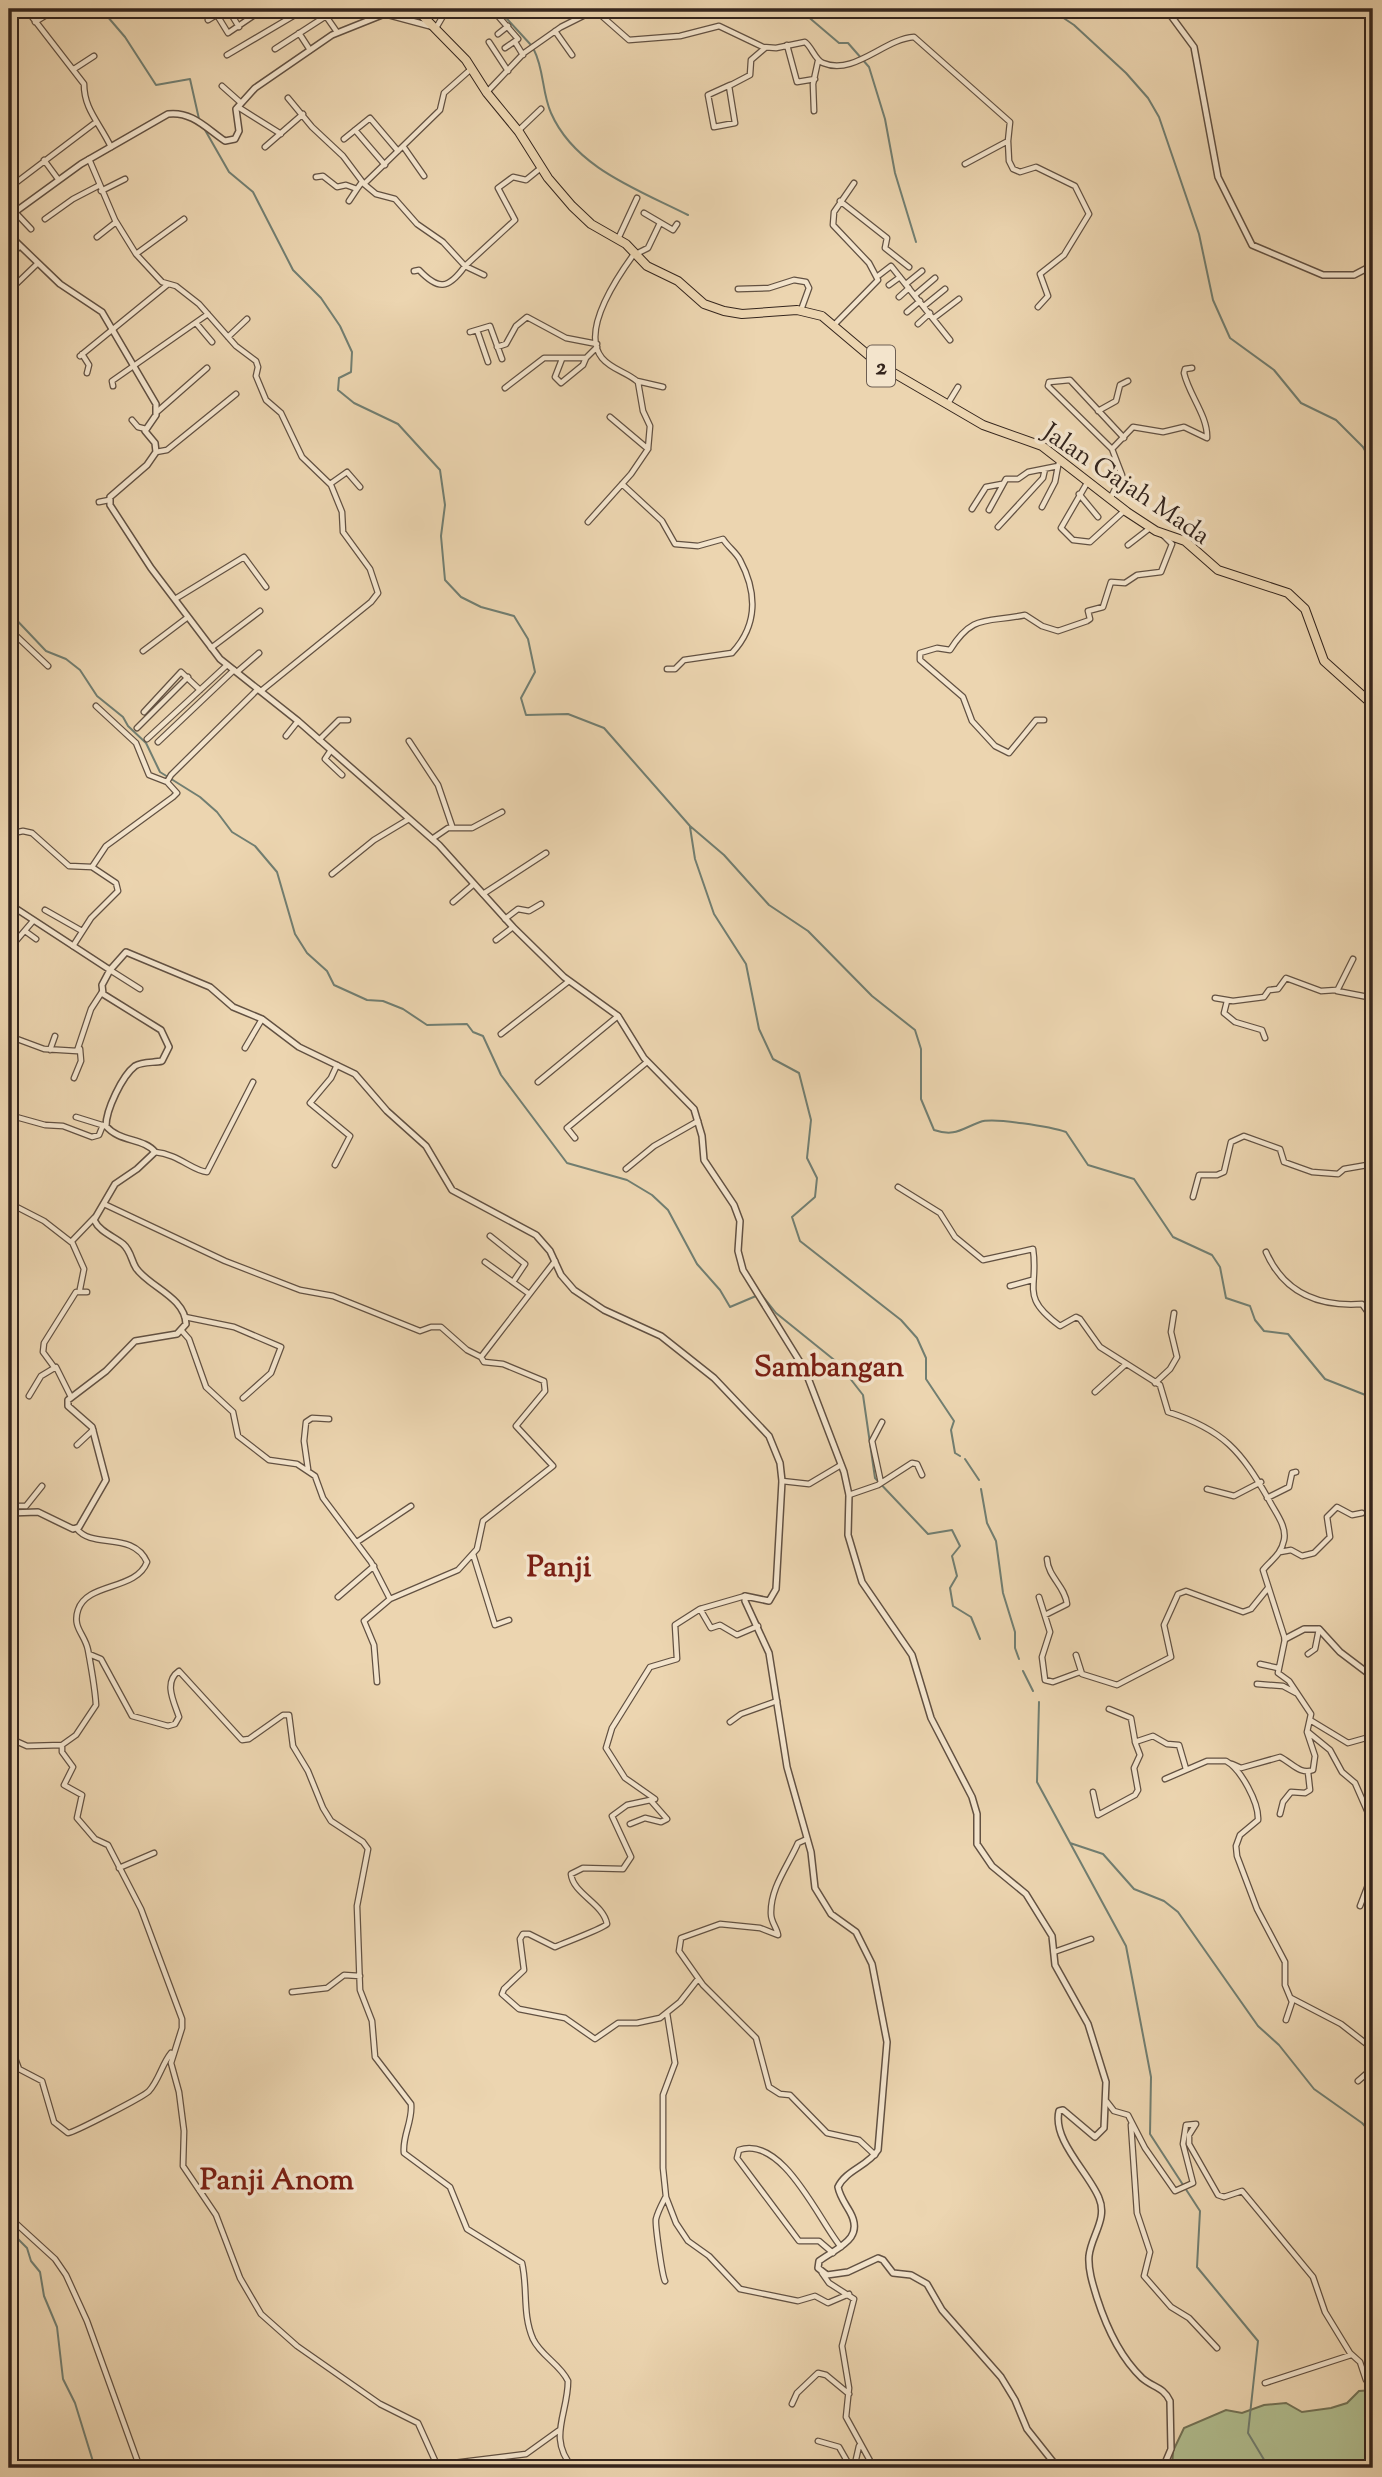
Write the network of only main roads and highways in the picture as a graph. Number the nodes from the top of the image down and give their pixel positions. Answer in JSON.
{"nodes":[{"id":1,"x":418,"y":15,"type":"edge"},
{"id":2,"x":1373,"y":705,"type":"edge"}],
"edges":[{"from":1,"to":2,"type":"highway","name":"Jalan Gajah Mada","number":"2"}]}
